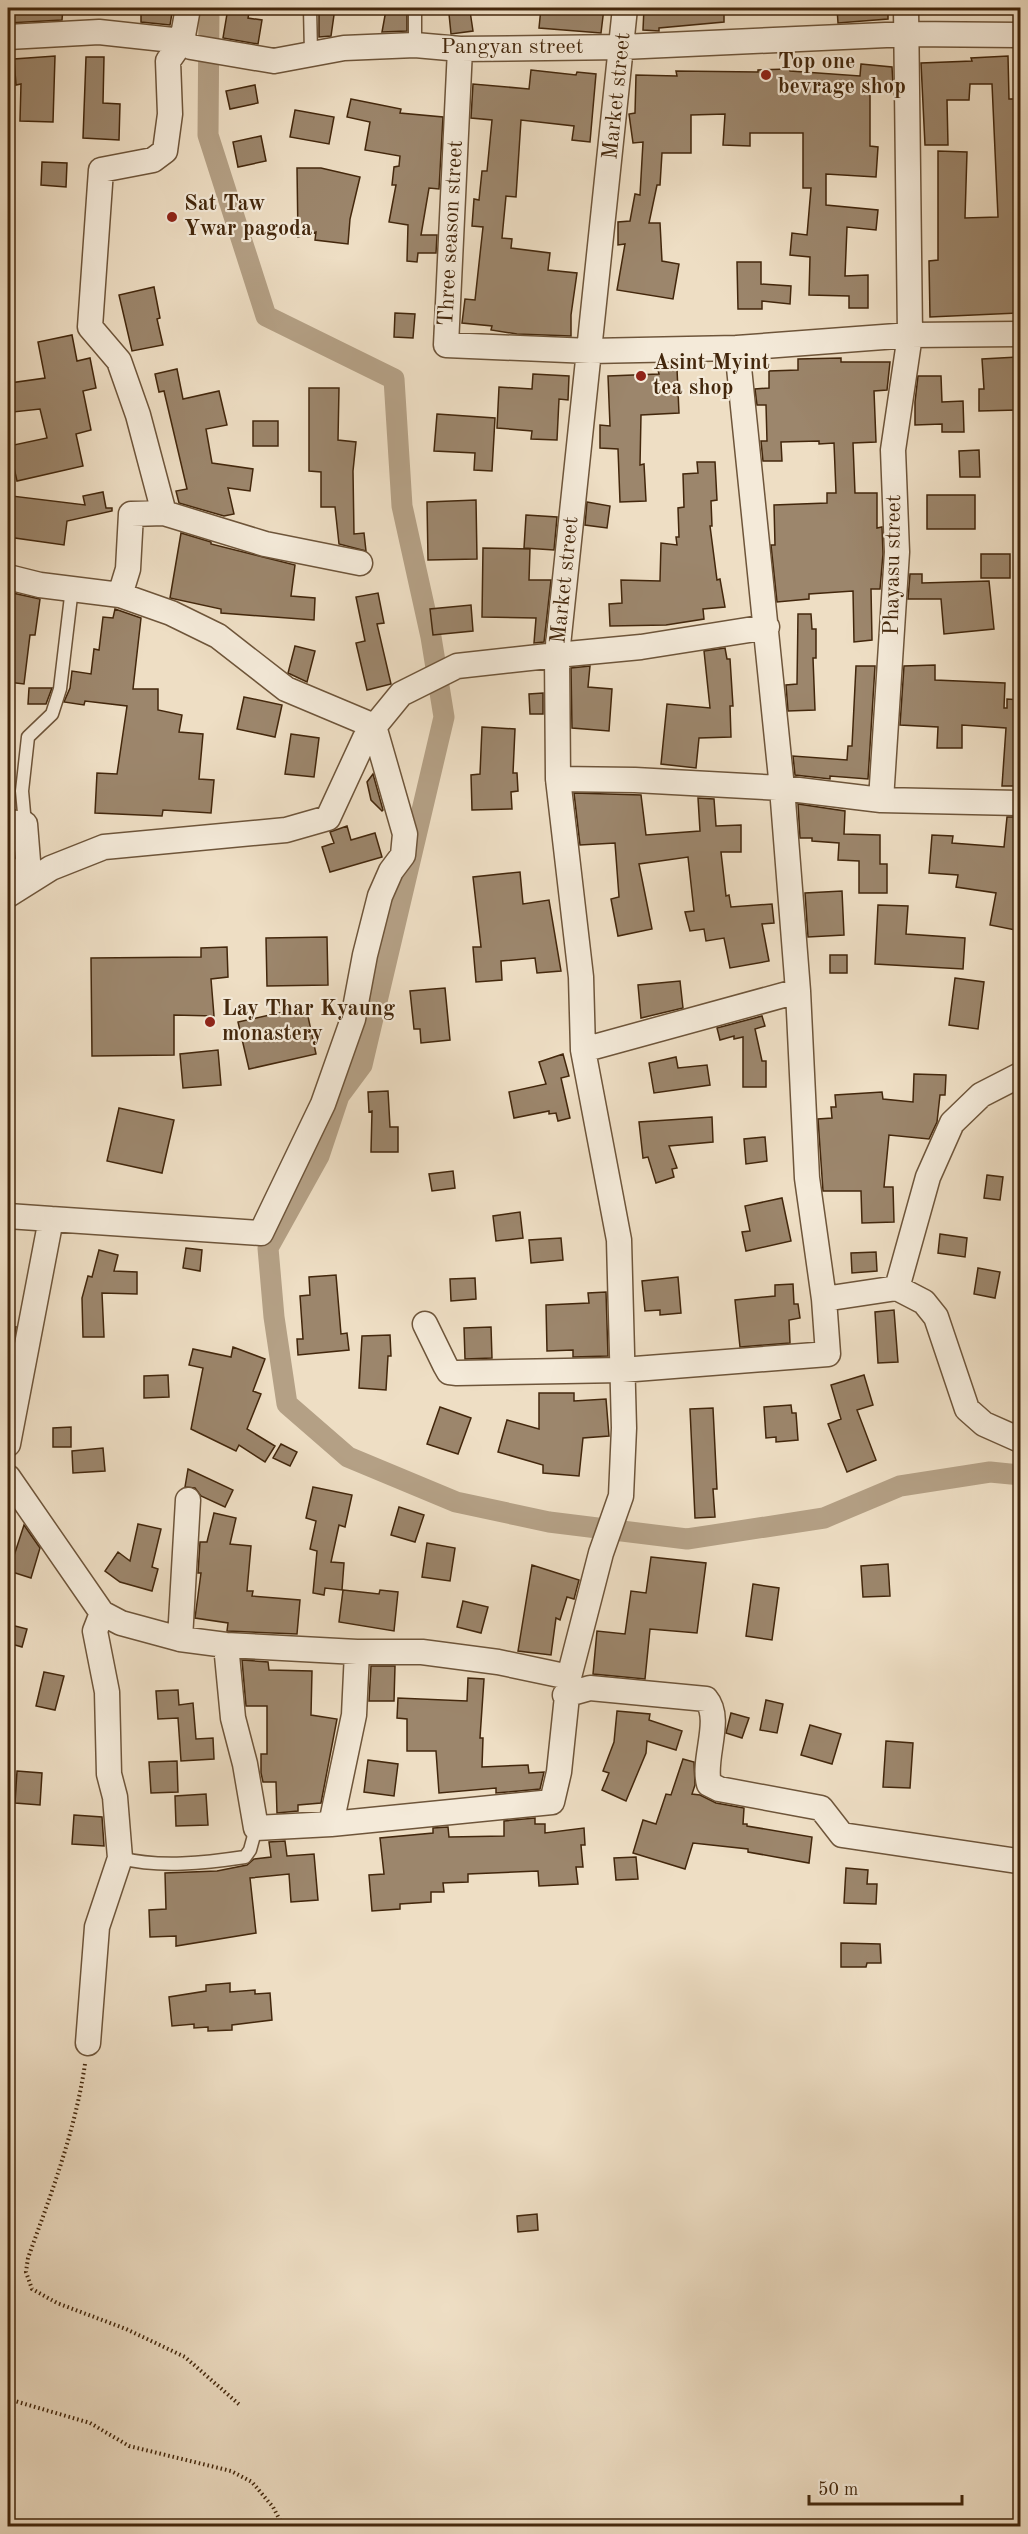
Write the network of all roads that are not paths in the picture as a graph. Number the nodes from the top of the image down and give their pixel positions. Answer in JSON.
{"nodes":[{"id":1,"x":188,"y":8,"type":"edge"},
{"id":2,"x":310,"y":8,"type":"edge"},
{"id":3,"x":415,"y":8,"type":"edge"},
{"id":4,"x":625,"y":8,"type":"edge"},
{"id":5,"x":906,"y":8,"type":"edge"},
{"id":6,"x":908,"y":34,"type":"junction"},
{"id":7,"x":1020,"y":35,"type":"edge"},
{"id":8,"x":8,"y":37,"type":"edge"},
{"id":9,"x":186,"y":44,"type":"junction"},
{"id":10,"x":414,"y":45,"type":"junction"},
{"id":11,"x":622,"y":47,"type":"junction"},
{"id":12,"x":460,"y":49,"type":"junction"},
{"id":13,"x":311,"y":52,"type":"junction"},
{"id":14,"x":1020,"y":334,"type":"edge"},
{"id":15,"x":910,"y":335,"type":"junction"},
{"id":16,"x":737,"y":348,"type":"junction"},
{"id":17,"x":590,"y":351,"type":"junction"},
{"id":18,"x":165,"y":513,"type":"junction"},
{"id":19,"x":360,"y":563,"type":"dead end"},
{"id":20,"x":8,"y":577,"type":"edge"},
{"id":21,"x":72,"y":588,"type":"junction"},
{"id":22,"x":120,"y":595,"type":"junction"},
{"id":23,"x":767,"y":627,"type":"junction"},
{"id":24,"x":557,"y":655,"type":"junction"},
{"id":25,"x":374,"y":726,"type":"junction"},
{"id":26,"x":558,"y":779,"type":"junction"},
{"id":27,"x":782,"y":788,"type":"junction"},
{"id":28,"x":881,"y":800,"type":"junction"},
{"id":29,"x":1020,"y":803,"type":"edge"},
{"id":30,"x":16,"y":823,"type":"edge"},
{"id":31,"x":9,"y":894,"type":"edge"},
{"id":32,"x":798,"y":991,"type":"junction"},
{"id":33,"x":583,"y":1050,"type":"junction"},
{"id":34,"x":1020,"y":1075,"type":"edge"},
{"id":35,"x":8,"y":1216,"type":"edge"},
{"id":36,"x":51,"y":1220,"type":"junction"},
{"id":37,"x":897,"y":1288,"type":"junction"},
{"id":38,"x":824,"y":1299,"type":"junction"},
{"id":39,"x":425,"y":1324,"type":"dead end"},
{"id":40,"x":622,"y":1370,"type":"junction"},
{"id":41,"x":1020,"y":1440,"type":"edge"},
{"id":42,"x":8,"y":1444,"type":"edge"},
{"id":43,"x":8,"y":1477,"type":"edge"},
{"id":44,"x":188,"y":1500,"type":"dead end"},
{"id":45,"x":102,"y":1613,"type":"junction"},
{"id":46,"x":180,"y":1639,"type":"junction"},
{"id":47,"x":225,"y":1645,"type":"junction"},
{"id":48,"x":357,"y":1652,"type":"junction"},
{"id":49,"x":567,"y":1686,"type":"junction"},
{"id":50,"x":331,"y":1824,"type":"junction"},
{"id":51,"x":256,"y":1828,"type":"junction"},
{"id":52,"x":120,"y":1858,"type":"junction"},
{"id":53,"x":1017,"y":1861,"type":"dead end"},
{"id":54,"x":88,"y":2043,"type":"road end"}],
"edges":[{"from":1,"to":9,"type":"street"},
{"from":2,"to":13,"type":"lane"},
{"from":3,"to":10,"type":"lane"},
{"from":4,"to":11,"type":"street","name":"Market street"},
{"from":5,"to":6,"type":"street","name":"Phayasu street"},
{"from":6,"to":7,"type":"street","name":"Pangyan street"},
{"from":6,"to":11,"type":"street","name":"Pangyan street"},
{"from":6,"to":15,"type":"street","name":"Phayasu street"},
{"from":8,"to":9,"type":"street","name":"Pangyan street"},
{"from":9,"to":13,"type":"street","name":"Pangyan street"},
{"from":9,"to":18,"type":"street"},
{"from":10,"to":12,"type":"street","name":"Pangyan street"},
{"from":10,"to":13,"type":"street","name":"Pangyan street"},
{"from":11,"to":12,"type":"street","name":"Pangyan street"},
{"from":11,"to":17,"type":"street","name":"Market street"},
{"from":12,"to":17,"type":"street","name":"Three season street"},
{"from":14,"to":15,"type":"street","name":"Three season street"},
{"from":15,"to":16,"type":"street","name":"Three season street"},
{"from":15,"to":28,"type":"street","name":"Phayasu street"},
{"from":16,"to":17,"type":"street","name":"Three season street"},
{"from":16,"to":23,"type":"street"},
{"from":17,"to":24,"type":"street","name":"Market street"},
{"from":18,"to":19,"type":"street"},
{"from":18,"to":22,"type":"street"},
{"from":20,"to":21,"type":"street"},
{"from":21,"to":22,"type":"street"},
{"from":21,"to":30,"type":"lane"},
{"from":22,"to":25,"type":"street"},
{"from":23,"to":24,"type":"street"},
{"from":23,"to":27,"type":"street"},
{"from":24,"to":25,"type":"street","name":"Market street"},
{"from":24,"to":26,"type":"street"},
{"from":25,"to":31,"type":"street","name":"Market street"},
{"from":25,"to":36,"type":"street"},
{"from":26,"to":27,"type":"street"},
{"from":26,"to":33,"type":"street"},
{"from":27,"to":28,"type":"street"},
{"from":27,"to":32,"type":"street"},
{"from":28,"to":29,"type":"street"},
{"from":30,"to":31,"type":"street"},
{"from":32,"to":33,"type":"street"},
{"from":32,"to":38,"type":"street"},
{"from":33,"to":40,"type":"street"},
{"from":34,"to":37,"type":"street"},
{"from":35,"to":36,"type":"street"},
{"from":36,"to":42,"type":"street"},
{"from":37,"to":38,"type":"street"},
{"from":37,"to":41,"type":"street"},
{"from":38,"to":40,"type":"street"},
{"from":39,"to":40,"type":"street"},
{"from":40,"to":49,"type":"street"},
{"from":43,"to":45,"type":"street"},
{"from":44,"to":46,"type":"street"},
{"from":45,"to":46,"type":"street"},
{"from":45,"to":52,"type":"street"},
{"from":46,"to":47,"type":"street"},
{"from":47,"to":48,"type":"street"},
{"from":47,"to":51,"type":"street"},
{"from":48,"to":49,"type":"street"},
{"from":48,"to":50,"type":"street"},
{"from":49,"to":50,"type":"street"},
{"from":49,"to":53,"type":"street"},
{"from":50,"to":51,"type":"street"},
{"from":51,"to":52,"type":"lane"},
{"from":52,"to":54,"type":"street"}]}
